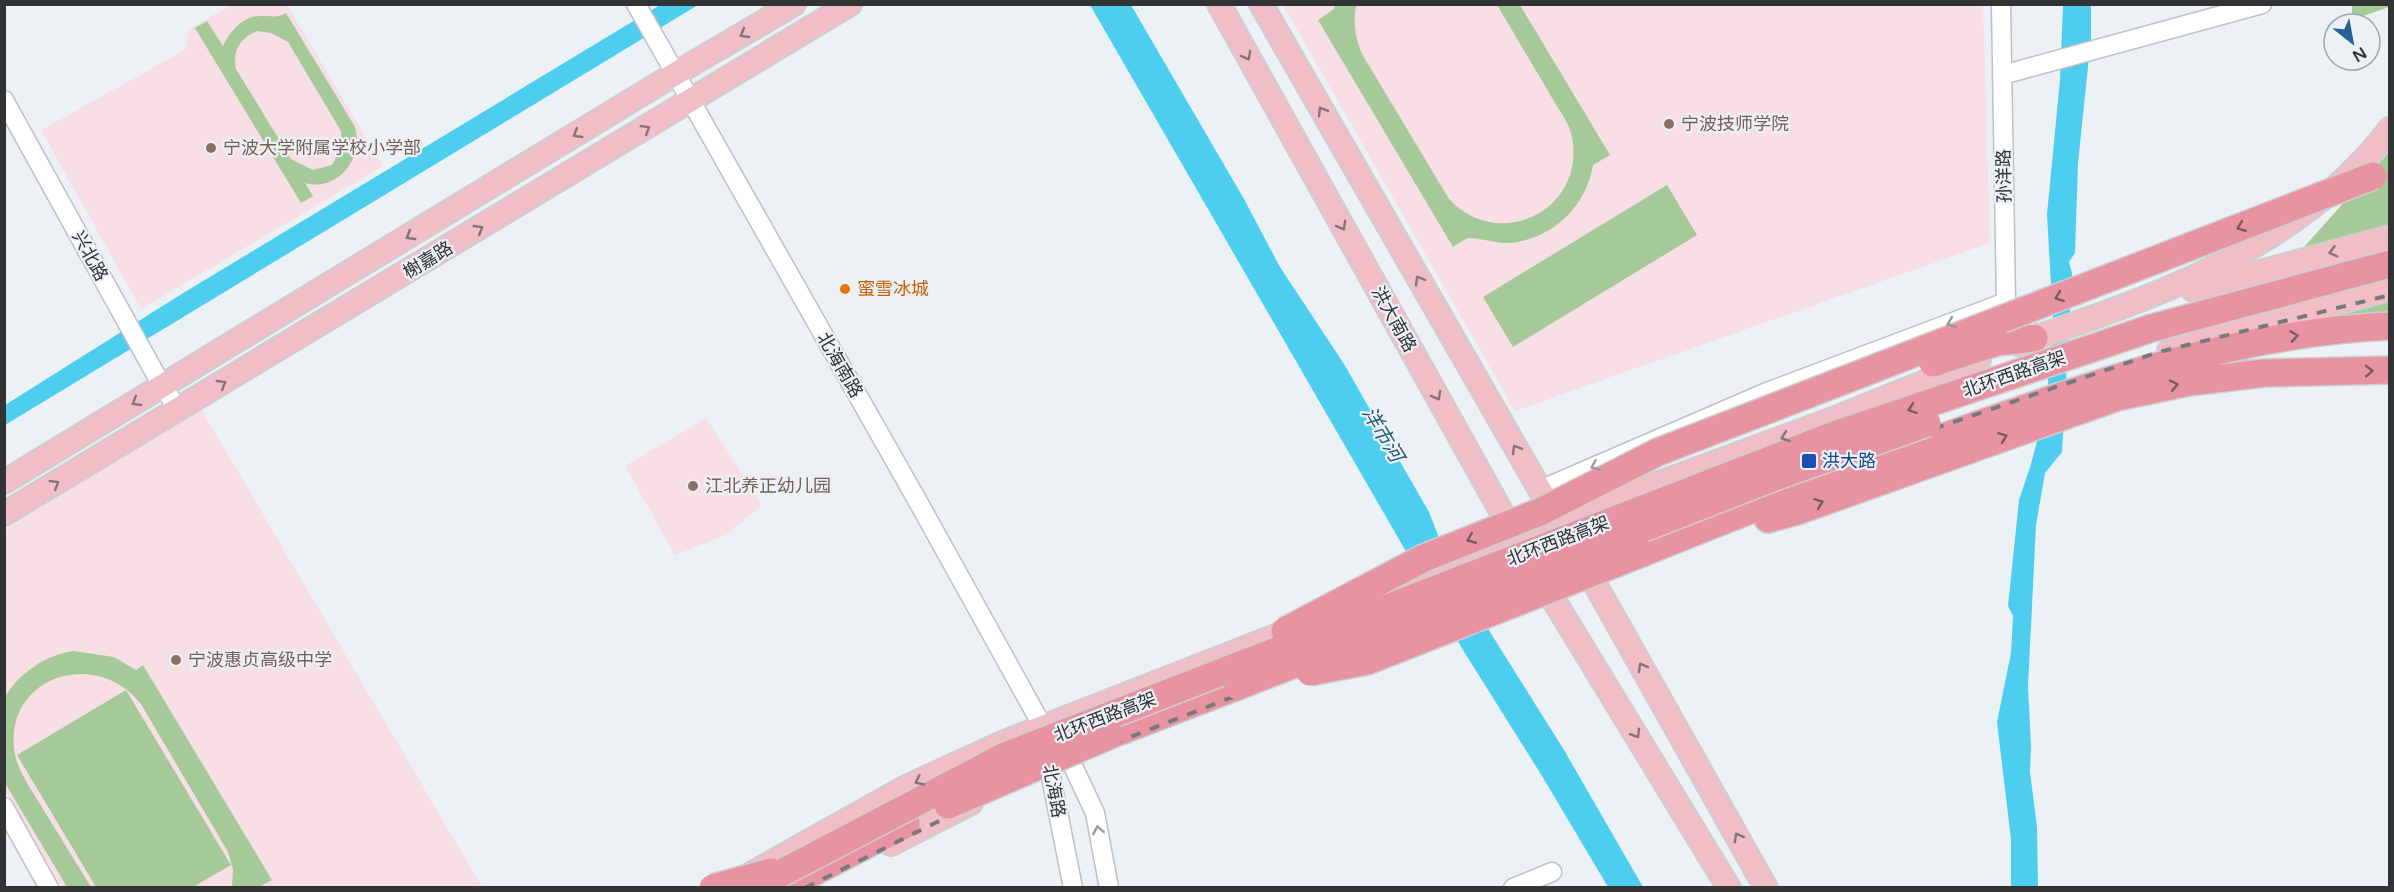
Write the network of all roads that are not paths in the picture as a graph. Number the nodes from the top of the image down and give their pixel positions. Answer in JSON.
{"nodes":[{"id":1,"x":636,"y":4,"type":"edge"},
{"id":2,"x":794,"y":4,"type":"edge"},
{"id":3,"x":850,"y":4,"type":"edge"},
{"id":4,"x":1219,"y":4,"type":"edge"},
{"id":5,"x":1261,"y":4,"type":"edge"},
{"id":6,"x":2001,"y":4,"type":"edge"},
{"id":7,"x":2262,"y":4,"type":"edge"},
{"id":8,"x":672,"y":69,"type":"junction"},
{"id":9,"x":2002,"y":75,"type":"junction"},
{"id":10,"x":4,"y":100,"type":"edge"},
{"id":11,"x":691,"y":102,"type":"junction"},
{"id":12,"x":2390,"y":129,"type":"edge"},
{"id":13,"x":2390,"y":169,"type":"edge"},
{"id":14,"x":2390,"y":237,"type":"edge"},
{"id":15,"x":2390,"y":264,"type":"edge"},
{"id":16,"x":2390,"y":279,"type":"edge"},
{"id":17,"x":2390,"y":289,"type":"edge"},
{"id":18,"x":2006,"y":302,"type":"junction"},
{"id":19,"x":2107,"y":313,"type":"junction"},
{"id":20,"x":2390,"y":326,"type":"edge"},
{"id":21,"x":2034,"y":338,"type":"junction"},
{"id":22,"x":2390,"y":370,"type":"edge"},
{"id":23,"x":159,"y":381,"type":"junction"},
{"id":24,"x":178,"y":410,"type":"junction"},
{"id":25,"x":4,"y":482,"type":"edge"},
{"id":26,"x":1546,"y":508,"type":"junction"},
{"id":27,"x":4,"y":514,"type":"edge"},
{"id":28,"x":1517,"y":540,"type":"junction"},
{"id":29,"x":1642,"y":553,"type":"junction"},
{"id":30,"x":1583,"y":562,"type":"junction"},
{"id":31,"x":1541,"y":579,"type":"junction"},
{"id":32,"x":1194,"y":682,"type":"junction"},
{"id":33,"x":1238,"y":686,"type":"junction"},
{"id":34,"x":1043,"y":727,"type":"junction"},
{"id":35,"x":1072,"y":764,"type":"junction"},
{"id":36,"x":1049,"y":773,"type":"junction"},
{"id":37,"x":4,"y":807,"type":"edge"},
{"id":38,"x":1552,"y":872,"type":"dead end"},
{"id":39,"x":792,"y":882,"type":"edge"},
{"id":40,"x":48,"y":888,"type":"edge"},
{"id":41,"x":713,"y":888,"type":"edge"},
{"id":42,"x":727,"y":888,"type":"edge"},
{"id":43,"x":753,"y":888,"type":"edge"},
{"id":44,"x":1073,"y":888,"type":"edge"},
{"id":45,"x":1109,"y":888,"type":"edge"},
{"id":46,"x":1513,"y":888,"type":"edge"},
{"id":47,"x":1729,"y":888,"type":"edge"},
{"id":48,"x":1766,"y":888,"type":"edge"}],
"edges":[{"from":1,"to":8,"type":"street","name":"北海南路"},
{"from":2,"to":8,"type":"main road","name":"榭嘉路","one_way":true},
{"from":3,"to":11,"type":"main road","name":"榭嘉路"},
{"from":4,"to":28,"type":"main road","name":"洪大南路","one_way":true},
{"from":26,"to":5,"type":"main road","one_way":true},
{"from":6,"to":9,"type":"street","name":"孙洋路"},
{"from":7,"to":9,"type":"street"},
{"from":8,"to":11,"type":"street","name":"北海南路"},
{"from":8,"to":23,"type":"main road","name":"榭嘉路","one_way":true},
{"from":9,"to":18,"type":"street","name":"孙洋路"},
{"from":10,"to":23,"type":"street","name":"兴北路"},
{"from":24,"to":11,"type":"main road","name":"榭嘉路","one_way":true},
{"from":11,"to":34,"type":"street","name":"北海南路"},
{"from":12,"to":19,"type":"main road"},
{"from":13,"to":26,"type":"highway","one_way":true,"bridge":true},
{"from":14,"to":19,"type":"main road","one_way":true},
{"from":15,"to":32,"type":"highway","name":"北环西路高架","one_way":true,"bridge":true},
{"from":16,"to":33,"type":"highway","name":"北环西路高架","bridge":true},
{"from":17,"to":30,"type":"main road"},
{"from":18,"to":21,"type":"street"},
{"from":18,"to":26,"type":"street","one_way":true},
{"from":19,"to":21,"type":"main road"},
{"from":29,"to":20,"type":"highway","one_way":true},
{"from":21,"to":26,"type":"main road","one_way":true},
{"from":21,"to":26,"type":"highway","bridge":true},
{"from":29,"to":22,"type":"highway","one_way":true},
{"from":23,"to":24,"type":"street","name":"兴北路"},
{"from":23,"to":25,"type":"main road","name":"榭嘉路","one_way":true},
{"from":27,"to":24,"type":"main road","name":"榭嘉路","one_way":true},
{"from":26,"to":28,"type":"main road"},
{"from":26,"to":30,"type":"main road"},
{"from":26,"to":32,"type":"highway","one_way":true,"bridge":true},
{"from":28,"to":31,"type":"main road","name":"洪大南路"},
{"from":28,"to":34,"type":"main road"},
{"from":29,"to":33,"type":"highway","bridge":true},
{"from":30,"to":31,"type":"main road"},
{"from":48,"to":30,"type":"main road","one_way":true},
{"from":31,"to":35,"type":"main road"},
{"from":31,"to":47,"type":"main road","name":"洪大南路","one_way":true},
{"from":32,"to":39,"type":"highway","name":"北环西路高架","bridge":true},
{"from":33,"to":39,"type":"highway","name":"北环西路高架","bridge":true},
{"from":34,"to":35,"type":"street","name":"北海路"},
{"from":34,"to":36,"type":"street","name":"北海路"},
{"from":34,"to":42,"type":"main road","one_way":true},
{"from":35,"to":36,"type":"main road"},
{"from":45,"to":35,"type":"street","name":"北海路","one_way":true},
{"from":36,"to":39,"type":"main road"},
{"from":36,"to":44,"type":"street","name":"北海路"},
{"from":37,"to":40,"type":"street"},
{"from":38,"to":46,"type":"street"},
{"from":39,"to":41,"type":"highway","bridge":true},
{"from":39,"to":43,"type":"highway","name":"北环西路高架","bridge":true}]}
